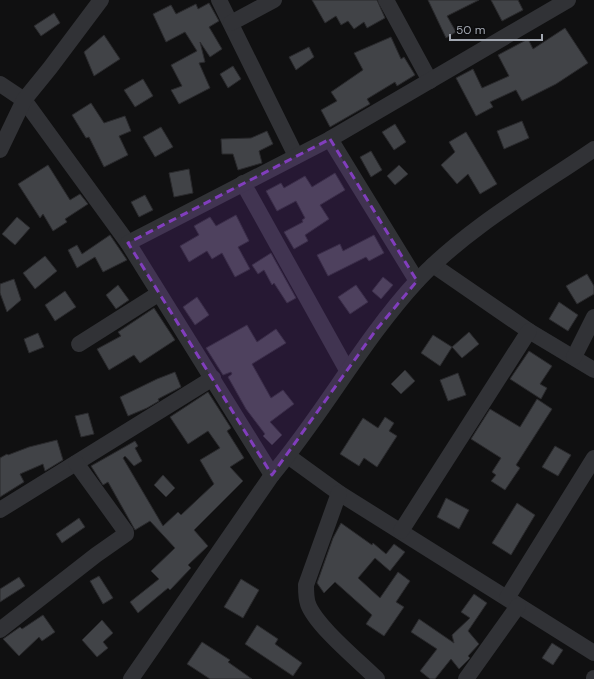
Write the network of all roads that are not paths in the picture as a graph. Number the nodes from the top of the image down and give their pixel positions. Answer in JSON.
{"nodes":[{"id":1,"x":101,"y":0,"type":"edge"},
{"id":2,"x":219,"y":0,"type":"edge"},
{"id":3,"x":274,"y":0,"type":"edge"},
{"id":4,"x":386,"y":0,"type":"edge"},
{"id":5,"x":568,"y":0,"type":"edge"},
{"id":6,"x":231,"y":22,"type":"junction"},
{"id":7,"x":430,"y":81,"type":"junction"},
{"id":8,"x":0,"y":84,"type":"edge"},
{"id":9,"x":24,"y":100,"type":"junction"},
{"id":10,"x":330,"y":139,"type":"junction"},
{"id":11,"x":0,"y":150,"type":"edge"},
{"id":12,"x":594,"y":150,"type":"edge"},
{"id":13,"x":296,"y":156,"type":"junction"},
{"id":14,"x":243,"y":183,"type":"junction"},
{"id":15,"x":128,"y":243,"type":"junction"},
{"id":16,"x":433,"y":266,"type":"junction"},
{"id":17,"x":417,"y":281,"type":"junction"},
{"id":18,"x":158,"y":294,"type":"junction"},
{"id":19,"x":594,"y":317,"type":"edge"},
{"id":20,"x":529,"y":331,"type":"junction"},
{"id":21,"x":79,"y":344,"type":"dead end"},
{"id":22,"x":574,"y":357,"type":"junction"},
{"id":23,"x":347,"y":370,"type":"junction"},
{"id":24,"x":594,"y":370,"type":"edge"},
{"id":25,"x":213,"y":378,"type":"junction"},
{"id":26,"x":288,"y":456,"type":"junction"},
{"id":27,"x":594,"y":458,"type":"edge"},
{"id":28,"x":76,"y":463,"type":"junction"},
{"id":29,"x":272,"y":475,"type":"junction"},
{"id":30,"x":339,"y":493,"type":"junction"},
{"id":31,"x":0,"y":510,"type":"edge"},
{"id":32,"x":401,"y":531,"type":"junction"},
{"id":33,"x":513,"y":602,"type":"junction"},
{"id":34,"x":0,"y":630,"type":"edge"},
{"id":35,"x":594,"y":653,"type":"edge"},
{"id":36,"x":131,"y":679,"type":"edge"},
{"id":37,"x":377,"y":679,"type":"edge"},
{"id":38,"x":466,"y":679,"type":"edge"}],
"edges":[{"from":1,"to":9,"type":"street"},
{"from":2,"to":6,"type":"street"},
{"from":3,"to":6,"type":"street"},
{"from":4,"to":7,"type":"street"},
{"from":5,"to":7,"type":"street"},
{"from":6,"to":13,"type":"street"},
{"from":7,"to":10,"type":"street"},
{"from":8,"to":9,"type":"street"},
{"from":9,"to":11,"type":"street"},
{"from":9,"to":15,"type":"street"},
{"from":10,"to":13,"type":"street"},
{"from":10,"to":17,"type":"street"},
{"from":12,"to":16,"type":"street"},
{"from":13,"to":14,"type":"street"},
{"from":14,"to":15,"type":"street"},
{"from":14,"to":23,"type":"street"},
{"from":15,"to":18,"type":"street"},
{"from":16,"to":17,"type":"street"},
{"from":16,"to":20,"type":"street"},
{"from":17,"to":23,"type":"street"},
{"from":18,"to":21,"type":"street"},
{"from":18,"to":25,"type":"street"},
{"from":19,"to":22,"type":"street"},
{"from":20,"to":22,"type":"street"},
{"from":20,"to":32,"type":"street"},
{"from":22,"to":24,"type":"street"},
{"from":23,"to":26,"type":"street"},
{"from":25,"to":28,"type":"street"},
{"from":25,"to":29,"type":"street"},
{"from":26,"to":29,"type":"street"},
{"from":26,"to":30,"type":"street"},
{"from":27,"to":33,"type":"street"},
{"from":28,"to":31,"type":"street"},
{"from":28,"to":34,"type":"street"},
{"from":29,"to":36,"type":"street"},
{"from":30,"to":32,"type":"street"},
{"from":30,"to":37,"type":"street"},
{"from":32,"to":33,"type":"street"},
{"from":33,"to":35,"type":"street"},
{"from":33,"to":38,"type":"street"}]}
